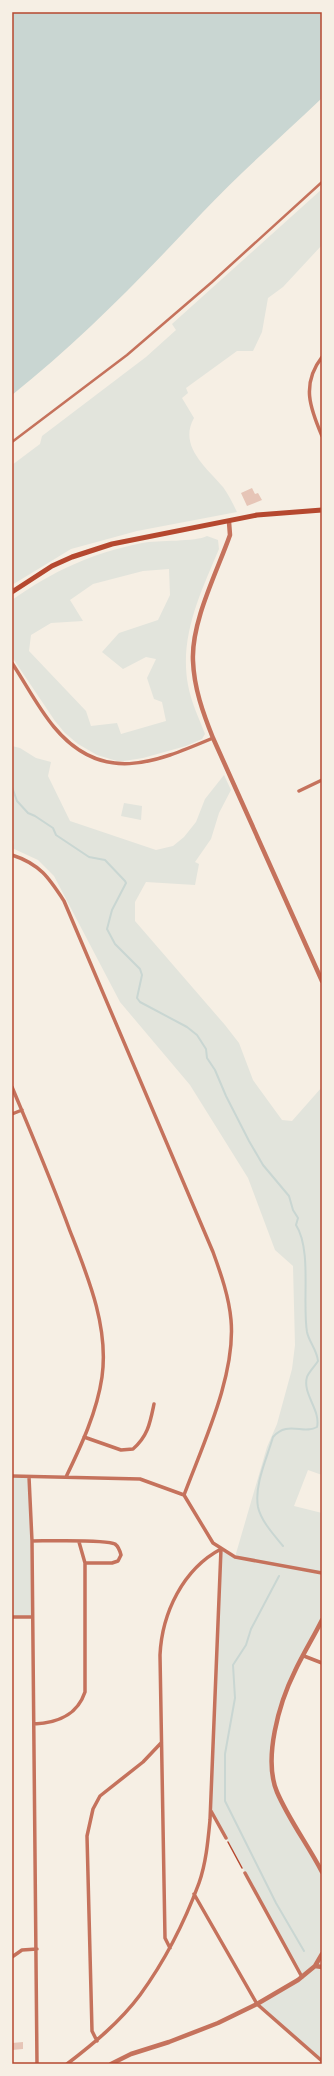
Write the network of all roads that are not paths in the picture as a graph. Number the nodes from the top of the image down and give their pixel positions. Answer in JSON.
{"nodes":[{"id":1,"x":322,"y":182,"type":"edge"},
{"id":2,"x":322,"y":357,"type":"edge"},
{"id":3,"x":322,"y":436,"type":"edge"},
{"id":4,"x":12,"y":442,"type":"edge"},
{"id":5,"x":322,"y":510,"type":"edge"},
{"id":6,"x":229,"y":522,"type":"junction"},
{"id":7,"x":12,"y":592,"type":"edge"},
{"id":8,"x":12,"y":664,"type":"edge"},
{"id":9,"x":213,"y":738,"type":"junction"},
{"id":10,"x":322,"y":780,"type":"edge"},
{"id":11,"x":299,"y":791,"type":"dead end"},
{"id":12,"x":12,"y":855,"type":"edge"},
{"id":13,"x":322,"y":981,"type":"edge"},
{"id":14,"x":12,"y":1087,"type":"edge"},
{"id":15,"x":22,"y":1110,"type":"junction"},
{"id":16,"x":12,"y":1114,"type":"edge"},
{"id":17,"x":154,"y":1404,"type":"dead end"},
{"id":18,"x":84,"y":1437,"type":"junction"},
{"id":19,"x":12,"y":1476,"type":"edge"},
{"id":20,"x":29,"y":1477,"type":"junction"},
{"id":21,"x":66,"y":1477,"type":"junction"},
{"id":22,"x":184,"y":1495,"type":"junction"},
{"id":23,"x":32,"y":1541,"type":"junction"},
{"id":24,"x":79,"y":1542,"type":"junction"},
{"id":25,"x":221,"y":1549,"type":"junction"},
{"id":26,"x":85,"y":1563,"type":"junction"},
{"id":27,"x":322,"y":1573,"type":"edge"},
{"id":28,"x":12,"y":1617,"type":"edge"},
{"id":29,"x":32,"y":1617,"type":"junction"},
{"id":30,"x":322,"y":1620,"type":"edge"},
{"id":31,"x":304,"y":1656,"type":"junction"},
{"id":32,"x":322,"y":1663,"type":"edge"},
{"id":33,"x":34,"y":1724,"type":"junction"},
{"id":34,"x":161,"y":1744,"type":"junction"},
{"id":35,"x":211,"y":1810,"type":"junction"},
{"id":36,"x":226,"y":1838,"type":"road end"},
{"id":37,"x":322,"y":1872,"type":"edge"},
{"id":38,"x":245,"y":1873,"type":"road end"},
{"id":39,"x":194,"y":1894,"type":"junction"},
{"id":40,"x":170,"y":1948,"type":"junction"},
{"id":41,"x":37,"y":1950,"type":"junction"},
{"id":42,"x":322,"y":1954,"type":"edge"},
{"id":43,"x":12,"y":1957,"type":"edge"},
{"id":44,"x":315,"y":1966,"type":"junction"},
{"id":45,"x":322,"y":1967,"type":"edge"},
{"id":46,"x":302,"y":1977,"type":"junction"},
{"id":47,"x":257,"y":2004,"type":"junction"},
{"id":48,"x":97,"y":2041,"type":"junction"},
{"id":49,"x":322,"y":2061,"type":"edge"},
{"id":50,"x":38,"y":2064,"type":"edge"},
{"id":51,"x":67,"y":2064,"type":"edge"},
{"id":52,"x":111,"y":2064,"type":"edge"}],
"edges":[{"from":1,"to":4,"type":"street"},
{"from":2,"to":3,"type":"street"},
{"from":5,"to":6,"type":"main road"},
{"from":6,"to":7,"type":"main road"},
{"from":6,"to":9,"type":"street"},
{"from":8,"to":9,"type":"street"},
{"from":9,"to":13,"type":"street"},
{"from":10,"to":11,"type":"street"},
{"from":12,"to":22,"type":"street"},
{"from":14,"to":15,"type":"street"},
{"from":15,"to":16,"type":"street"},
{"from":15,"to":18,"type":"street"},
{"from":17,"to":18,"type":"street"},
{"from":18,"to":21,"type":"street"},
{"from":19,"to":20,"type":"street"},
{"from":20,"to":21,"type":"street"},
{"from":20,"to":23,"type":"street"},
{"from":21,"to":22,"type":"street"},
{"from":22,"to":25,"type":"street"},
{"from":23,"to":24,"type":"street"},
{"from":23,"to":29,"type":"street"},
{"from":24,"to":26,"type":"street"},
{"from":24,"to":26,"type":"street"},
{"from":25,"to":27,"type":"street"},
{"from":25,"to":34,"type":"street"},
{"from":25,"to":35,"type":"street"},
{"from":26,"to":33,"type":"street"},
{"from":28,"to":29,"type":"street"},
{"from":29,"to":33,"type":"street"},
{"from":30,"to":31,"type":"street"},
{"from":31,"to":32,"type":"street"},
{"from":31,"to":37,"type":"street"},
{"from":33,"to":41,"type":"street"},
{"from":34,"to":40,"type":"street"},
{"from":34,"to":48,"type":"street"},
{"from":35,"to":36,"type":"street"},
{"from":35,"to":39,"type":"street"},
{"from":38,"to":46,"type":"street"},
{"from":39,"to":40,"type":"street"},
{"from":39,"to":47,"type":"street"},
{"from":40,"to":48,"type":"street"},
{"from":41,"to":43,"type":"street"},
{"from":41,"to":50,"type":"street"},
{"from":42,"to":44,"type":"street"},
{"from":44,"to":45,"type":"street"},
{"from":44,"to":46,"type":"street"},
{"from":46,"to":47,"type":"street"},
{"from":47,"to":49,"type":"street"},
{"from":47,"to":52,"type":"street"},
{"from":48,"to":51,"type":"street"}]}
